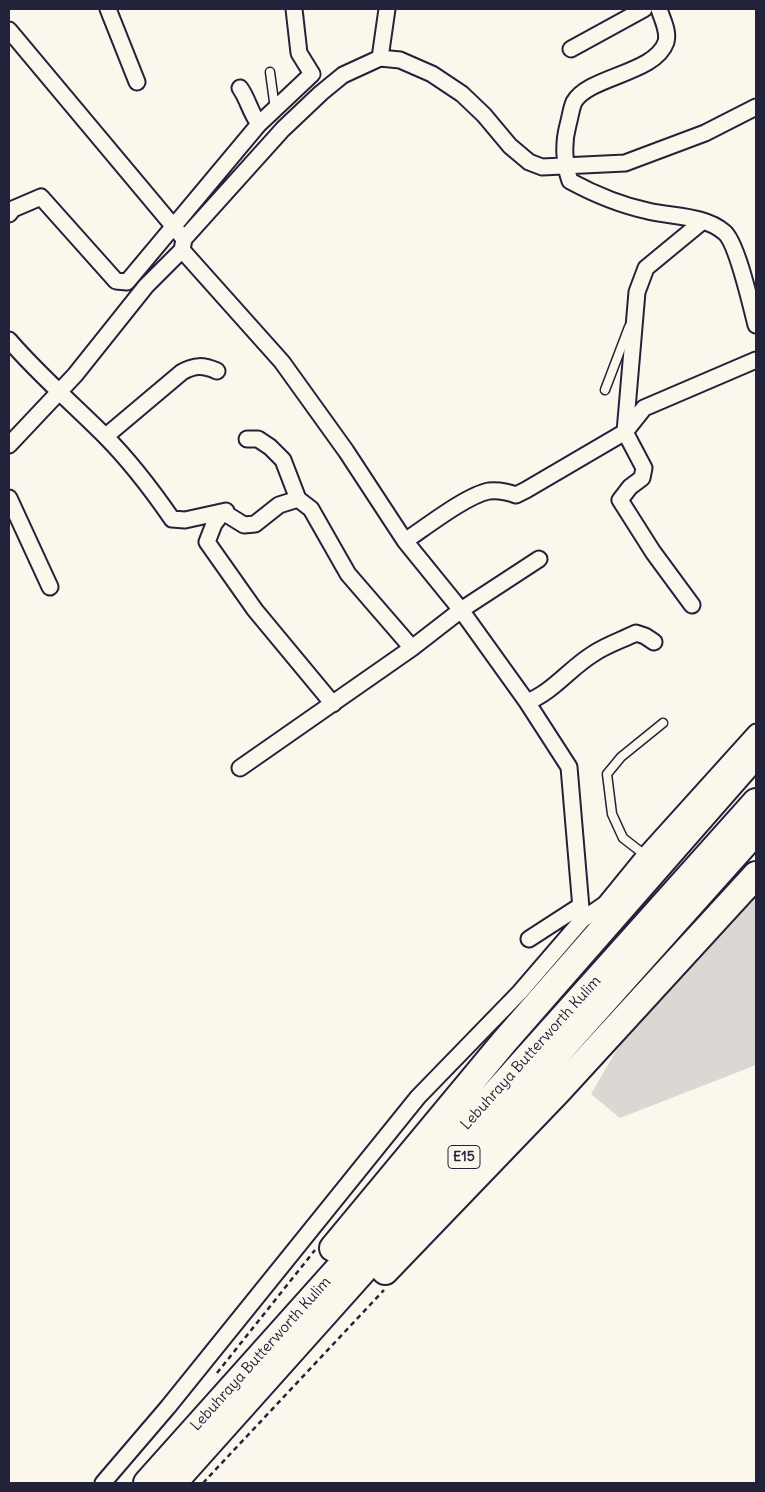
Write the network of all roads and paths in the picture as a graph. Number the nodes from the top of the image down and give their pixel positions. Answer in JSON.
{"nodes":[{"id":1,"x":108,"y":9,"type":"edge"},
{"id":2,"x":294,"y":9,"type":"edge"},
{"id":3,"x":387,"y":9,"type":"edge"},
{"id":4,"x":644,"y":9,"type":"edge"},
{"id":5,"x":658,"y":9,"type":"edge"},
{"id":6,"x":9,"y":30,"type":"edge"},
{"id":7,"x":571,"y":49,"type":"dead end"},
{"id":8,"x":380,"y":58,"type":"junction"},
{"id":9,"x":270,"y":72,"type":"dead end"},
{"id":10,"x":137,"y":82,"type":"dead end"},
{"id":11,"x":240,"y":88,"type":"dead end"},
{"id":12,"x":756,"y":107,"type":"edge"},
{"id":13,"x":274,"y":109,"type":"junction"},
{"id":14,"x":258,"y":124,"type":"junction"},
{"id":15,"x":565,"y":159,"type":"junction"},
{"id":16,"x":10,"y":209,"type":"edge"},
{"id":17,"x":703,"y":221,"type":"junction"},
{"id":18,"x":173,"y":225,"type":"junction"},
{"id":19,"x":183,"y":244,"type":"junction"},
{"id":20,"x":634,"y":313,"type":"junction"},
{"id":21,"x":756,"y":325,"type":"edge"},
{"id":22,"x":9,"y":340,"type":"edge"},
{"id":23,"x":756,"y":360,"type":"edge"},
{"id":24,"x":217,"y":371,"type":"dead end"},
{"id":25,"x":605,"y":390,"type":"dead end"},
{"id":26,"x":58,"y":393,"type":"junction"},
{"id":27,"x":624,"y":432,"type":"junction"},
{"id":28,"x":106,"y":436,"type":"junction"},
{"id":29,"x":247,"y":439,"type":"dead end"},
{"id":30,"x":9,"y":445,"type":"edge"},
{"id":31,"x":9,"y":498,"type":"edge"},
{"id":32,"x":298,"y":499,"type":"junction"},
{"id":33,"x":228,"y":510,"type":"junction"},
{"id":34,"x":406,"y":541,"type":"junction"},
{"id":35,"x":539,"y":559,"type":"dead end"},
{"id":36,"x":50,"y":587,"type":"dead end"},
{"id":37,"x":692,"y":605,"type":"dead end"},
{"id":38,"x":461,"y":610,"type":"junction"},
{"id":39,"x":654,"y":642,"type":"dead end"},
{"id":40,"x":412,"y":648,"type":"junction"},
{"id":41,"x":527,"y":702,"type":"junction"},
{"id":42,"x":333,"y":704,"type":"junction"},
{"id":43,"x":663,"y":723,"type":"dead end"},
{"id":44,"x":756,"y":732,"type":"edge"},
{"id":45,"x":756,"y":754,"type":"edge"},
{"id":46,"x":240,"y":768,"type":"dead end"},
{"id":47,"x":756,"y":802,"type":"edge"},
{"id":48,"x":756,"y":831,"type":"edge"},
{"id":49,"x":645,"y":855,"type":"junction"},
{"id":50,"x":756,"y":875,"type":"edge"},
{"id":51,"x":581,"y":913,"type":"junction"},
{"id":52,"x":529,"y":938,"type":"dead end"},
{"id":53,"x":318,"y":1246,"type":"dead end"},
{"id":54,"x":386,"y":1288,"type":"dead end"},
{"id":55,"x":214,"y":1378,"type":"dead end"},
{"id":56,"x":193,"y":1445,"type":"junction"},
{"id":57,"x":103,"y":1483,"type":"edge"},
{"id":58,"x":147,"y":1483,"type":"edge"},
{"id":59,"x":173,"y":1483,"type":"edge"},
{"id":60,"x":203,"y":1483,"type":"edge"}],
"edges":[{"from":1,"to":10,"type":"street"},
{"from":2,"to":13,"type":"street"},
{"from":3,"to":8,"type":"street"},
{"from":4,"to":7,"type":"street"},
{"from":5,"to":15,"type":"street"},
{"from":6,"to":18,"type":"street"},
{"from":8,"to":15,"type":"street"},
{"from":8,"to":19,"type":"street"},
{"from":9,"to":13,"type":"lane"},
{"from":11,"to":14,"type":"street"},
{"from":12,"to":15,"type":"street"},
{"from":13,"to":14,"type":"street"},
{"from":14,"to":18,"type":"street"},
{"from":15,"to":17,"type":"street"},
{"from":16,"to":18,"type":"street"},
{"from":17,"to":20,"type":"street"},
{"from":17,"to":21,"type":"street"},
{"from":18,"to":19,"type":"street"},
{"from":19,"to":26,"type":"street"},
{"from":19,"to":34,"type":"street"},
{"from":20,"to":25,"type":"lane"},
{"from":20,"to":27,"type":"street"},
{"from":22,"to":26,"type":"street"},
{"from":23,"to":27,"type":"street"},
{"from":24,"to":28,"type":"street"},
{"from":26,"to":28,"type":"street"},
{"from":26,"to":30,"type":"street"},
{"from":27,"to":34,"type":"street"},
{"from":27,"to":37,"type":"street"},
{"from":28,"to":33,"type":"street"},
{"from":29,"to":32,"type":"street"},
{"from":31,"to":36,"type":"street"},
{"from":32,"to":33,"type":"street"},
{"from":32,"to":40,"type":"street"},
{"from":33,"to":42,"type":"street"},
{"from":34,"to":38,"type":"street"},
{"from":35,"to":38,"type":"street"},
{"from":38,"to":40,"type":"street"},
{"from":38,"to":41,"type":"street"},
{"from":39,"to":41,"type":"street"},
{"from":40,"to":42,"type":"street"},
{"from":41,"to":51,"type":"street"},
{"from":42,"to":46,"type":"street"},
{"from":43,"to":49,"type":"lane"},
{"from":44,"to":49,"type":"street"},
{"from":45,"to":56,"type":"highway"},
{"from":47,"to":56,"type":"highway","name":"Lebuhraya Butterworth Kulim","number":"E15"},
{"from":48,"to":56,"type":"highway","name":"Lebuhraya Butterworth Kulim","number":"E15"},
{"from":49,"to":51,"type":"street"},
{"from":50,"to":56,"type":"highway"},
{"from":51,"to":52,"type":"street"},
{"from":51,"to":57,"type":"street"},
{"from":53,"to":55,"type":"path"},
{"from":54,"to":60,"type":"path"},
{"from":56,"to":58,"type":"highway","name":"Lebuhraya Butterworth Kulim","number":"E15"},
{"from":56,"to":59,"type":"highway","name":"Lebuhraya Butterworth Kulim","number":"E15"}]}
